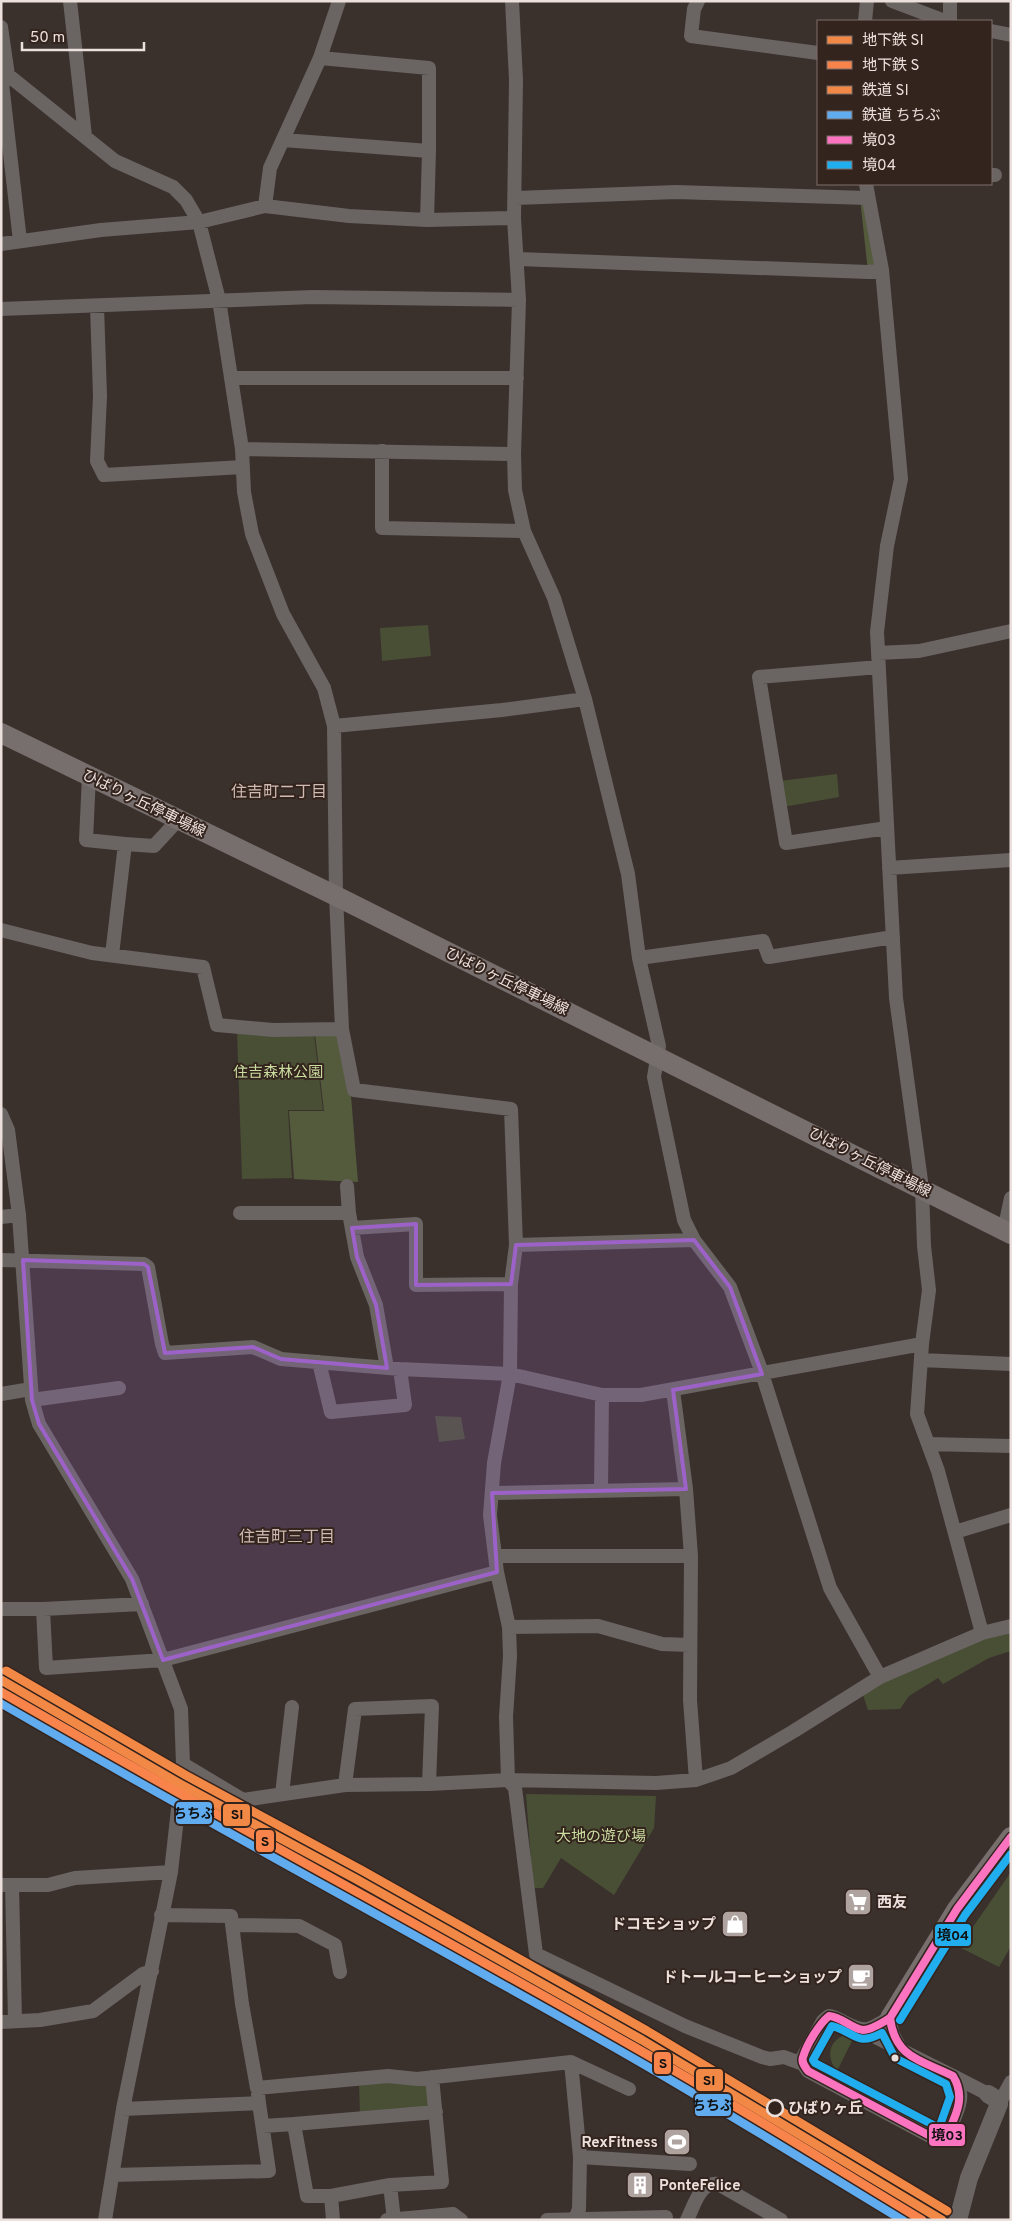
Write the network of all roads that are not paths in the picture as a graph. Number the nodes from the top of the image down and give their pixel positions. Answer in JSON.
{"nodes":[{"id":1,"x":70,"y":1,"type":"edge"},
{"id":2,"x":339,"y":1,"type":"edge"},
{"id":3,"x":512,"y":1,"type":"edge"},
{"id":4,"x":698,"y":1,"type":"edge"},
{"id":5,"x":867,"y":1,"type":"edge"},
{"id":6,"x":892,"y":1,"type":"edge"},
{"id":7,"x":950,"y":1,"type":"edge"},
{"id":8,"x":865,"y":20,"type":"edge"},
{"id":9,"x":942,"y":20,"type":"edge"},
{"id":10,"x":950,"y":20,"type":"edge"},
{"id":11,"x":1,"y":27,"type":"edge"},
{"id":12,"x":992,"y":31,"type":"edge"},
{"id":13,"x":1011,"y":35,"type":"edge"},
{"id":14,"x":817,"y":53,"type":"edge"},
{"id":15,"x":320,"y":58,"type":"junction"},
{"id":16,"x":5,"y":74,"type":"edge"},
{"id":17,"x":86,"y":136,"type":"junction"},
{"id":18,"x":283,"y":140,"type":"junction"},
{"id":19,"x":429,"y":151,"type":"junction"},
{"id":20,"x":867,"y":191,"type":"edge"},
{"id":21,"x":516,"y":198,"type":"junction"},
{"id":22,"x":264,"y":206,"type":"junction"},
{"id":23,"x":514,"y":218,"type":"junction"},
{"id":24,"x":427,"y":220,"type":"junction"},
{"id":25,"x":199,"y":222,"type":"junction"},
{"id":26,"x":20,"y":241,"type":"junction"},
{"id":27,"x":1,"y":244,"type":"edge"},
{"id":28,"x":518,"y":259,"type":"junction"},
{"id":29,"x":882,"y":270,"type":"junction"},
{"id":30,"x":219,"y":300,"type":"junction"},
{"id":31,"x":519,"y":300,"type":"junction"},
{"id":32,"x":97,"y":306,"type":"junction"},
{"id":33,"x":1,"y":310,"type":"edge"},
{"id":34,"x":231,"y":378,"type":"junction"},
{"id":35,"x":517,"y":378,"type":"junction"},
{"id":36,"x":242,"y":449,"type":"junction"},
{"id":37,"x":382,"y":451,"type":"junction"},
{"id":38,"x":514,"y":454,"type":"junction"},
{"id":39,"x":243,"y":467,"type":"junction"},
{"id":40,"x":524,"y":531,"type":"junction"},
{"id":41,"x":1011,"y":631,"type":"edge"},
{"id":42,"x":878,"y":653,"type":"junction"},
{"id":43,"x":879,"y":667,"type":"junction"},
{"id":44,"x":585,"y":699,"type":"junction"},
{"id":45,"x":334,"y":726,"type":"junction"},
{"id":46,"x":1,"y":733,"type":"edge"},
{"id":47,"x":89,"y":776,"type":"junction"},
{"id":48,"x":178,"y":820,"type":"junction"},
{"id":49,"x":887,"y":828,"type":"junction"},
{"id":50,"x":125,"y":844,"type":"junction"},
{"id":51,"x":1011,"y":860,"type":"edge"},
{"id":52,"x":889,"y":868,"type":"junction"},
{"id":53,"x":336,"y":896,"type":"junction"},
{"id":54,"x":1,"y":930,"type":"edge"},
{"id":55,"x":892,"y":937,"type":"junction"},
{"id":56,"x":112,"y":955,"type":"junction"},
{"id":57,"x":640,"y":958,"type":"junction"},
{"id":58,"x":342,"y":1029,"type":"junction"},
{"id":59,"x":657,"y":1056,"type":"junction"},
{"id":60,"x":1,"y":1114,"type":"edge"},
{"id":61,"x":347,"y":1186,"type":"dead end"},
{"id":62,"x":922,"y":1188,"type":"junction"},
{"id":63,"x":1011,"y":1198,"type":"edge"},
{"id":64,"x":240,"y":1212,"type":"dead end"},
{"id":65,"x":349,"y":1213,"type":"junction"},
{"id":66,"x":19,"y":1215,"type":"junction"},
{"id":67,"x":1,"y":1217,"type":"edge"},
{"id":68,"x":352,"y":1228,"type":"junction"},
{"id":69,"x":1007,"y":1232,"type":"edge"},
{"id":70,"x":694,"y":1240,"type":"junction"},
{"id":71,"x":516,"y":1245,"type":"junction"},
{"id":72,"x":1,"y":1260,"type":"edge"},
{"id":73,"x":23,"y":1260,"type":"junction"},
{"id":74,"x":510,"y":1284,"type":"junction"},
{"id":75,"x":922,"y":1344,"type":"junction"},
{"id":76,"x":921,"y":1360,"type":"junction"},
{"id":77,"x":319,"y":1362,"type":"junction"},
{"id":78,"x":1011,"y":1364,"type":"edge"},
{"id":79,"x":394,"y":1369,"type":"junction"},
{"id":80,"x":510,"y":1374,"type":"junction"},
{"id":81,"x":762,"y":1374,"type":"junction"},
{"id":82,"x":119,"y":1388,"type":"dead end"},
{"id":83,"x":673,"y":1390,"type":"junction"},
{"id":84,"x":1,"y":1394,"type":"edge"},
{"id":85,"x":31,"y":1394,"type":"junction"},
{"id":86,"x":602,"y":1395,"type":"junction"},
{"id":87,"x":928,"y":1444,"type":"junction"},
{"id":88,"x":1011,"y":1446,"type":"edge"},
{"id":89,"x":686,"y":1489,"type":"junction"},
{"id":90,"x":601,"y":1491,"type":"junction"},
{"id":91,"x":492,"y":1493,"type":"junction"},
{"id":92,"x":1011,"y":1515,"type":"edge"},
{"id":93,"x":955,"y":1532,"type":"junction"},
{"id":94,"x":496,"y":1556,"type":"junction"},
{"id":95,"x":691,"y":1556,"type":"junction"},
{"id":96,"x":497,"y":1572,"type":"junction"},
{"id":97,"x":142,"y":1604,"type":"junction"},
{"id":98,"x":1,"y":1609,"type":"edge"},
{"id":99,"x":43,"y":1609,"type":"junction"},
{"id":100,"x":1011,"y":1626,"type":"edge"},
{"id":101,"x":509,"y":1627,"type":"junction"},
{"id":102,"x":982,"y":1633,"type":"junction"},
{"id":103,"x":690,"y":1645,"type":"junction"},
{"id":104,"x":163,"y":1660,"type":"junction"},
{"id":105,"x":880,"y":1677,"type":"junction"},
{"id":106,"x":292,"y":1707,"type":"dead end"},
{"id":107,"x":183,"y":1764,"type":"junction"},
{"id":108,"x":508,"y":1780,"type":"junction"},
{"id":109,"x":696,"y":1780,"type":"junction"},
{"id":110,"x":430,"y":1784,"type":"junction"},
{"id":111,"x":345,"y":1785,"type":"junction"},
{"id":112,"x":282,"y":1794,"type":"junction"},
{"id":113,"x":1011,"y":1837,"type":"edge"},
{"id":114,"x":170,"y":1872,"type":"junction"},
{"id":115,"x":6,"y":1885,"type":"edge"},
{"id":116,"x":161,"y":1915,"type":"junction"},
{"id":117,"x":232,"y":1925,"type":"junction"},
{"id":118,"x":152,"y":1971,"type":"junction"},
{"id":119,"x":340,"y":1972,"type":"dead end"},
{"id":120,"x":890,"y":2018,"type":"junction"},
{"id":121,"x":8,"y":2021,"type":"edge"},
{"id":122,"x":862,"y":2030,"type":"junction"},
{"id":123,"x":901,"y":2050,"type":"junction"},
{"id":124,"x":570,"y":2062,"type":"junction"},
{"id":125,"x":803,"y":2064,"type":"junction"},
{"id":126,"x":953,"y":2076,"type":"junction"},
{"id":127,"x":432,"y":2077,"type":"junction"},
{"id":128,"x":1011,"y":2082,"type":"edge"},
{"id":129,"x":257,"y":2088,"type":"junction"},
{"id":130,"x":630,"y":2089,"type":"dead end"},
{"id":131,"x":962,"y":2098,"type":"junction"},
{"id":132,"x":993,"y":2099,"type":"junction"},
{"id":133,"x":259,"y":2103,"type":"junction"},
{"id":134,"x":123,"y":2109,"type":"junction"},
{"id":135,"x":436,"y":2112,"type":"junction"},
{"id":136,"x":294,"y":2124,"type":"junction"},
{"id":137,"x":263,"y":2126,"type":"junction"},
{"id":138,"x":580,"y":2157,"type":"junction"},
{"id":139,"x":690,"y":2164,"type":"dead end"},
{"id":140,"x":113,"y":2175,"type":"junction"},
{"id":141,"x":390,"y":2185,"type":"junction"},
{"id":142,"x":331,"y":2196,"type":"junction"},
{"id":143,"x":666,"y":2217,"type":"dead end"},
{"id":144,"x":394,"y":2219,"type":"edge"},
{"id":145,"x":575,"y":2219,"type":"edge"},
{"id":146,"x":105,"y":2220,"type":"edge"},
{"id":147,"x":333,"y":2220,"type":"edge"},
{"id":148,"x":388,"y":2220,"type":"edge"},
{"id":149,"x":461,"y":2220,"type":"edge"},
{"id":150,"x":547,"y":2220,"type":"edge"},
{"id":151,"x":687,"y":2220,"type":"edge"},
{"id":152,"x":781,"y":2220,"type":"edge"},
{"id":153,"x":958,"y":2220,"type":"edge"}],
"edges":[{"from":1,"to":17,"type":"street"},
{"from":2,"to":15,"type":"street"},
{"from":3,"to":21,"type":"street"},
{"from":4,"to":14,"type":"street"},
{"from":5,"to":8,"type":"street"},
{"from":6,"to":9,"type":"street"},
{"from":7,"to":10,"type":"street"},
{"from":11,"to":16,"type":"street"},
{"from":12,"to":13,"type":"street"},
{"from":15,"to":18,"type":"street"},
{"from":15,"to":19,"type":"street"},
{"from":16,"to":17,"type":"street"},
{"from":16,"to":26,"type":"street"},
{"from":17,"to":25,"type":"street"},
{"from":18,"to":19,"type":"street"},
{"from":18,"to":22,"type":"street"},
{"from":19,"to":24,"type":"street"},
{"from":20,"to":21,"type":"street"},
{"from":20,"to":29,"type":"street"},
{"from":21,"to":23,"type":"street"},
{"from":22,"to":24,"type":"street"},
{"from":22,"to":25,"type":"street"},
{"from":23,"to":24,"type":"street"},
{"from":23,"to":28,"type":"street"},
{"from":25,"to":26,"type":"street"},
{"from":25,"to":30,"type":"street"},
{"from":26,"to":27,"type":"street"},
{"from":28,"to":29,"type":"street"},
{"from":28,"to":31,"type":"street"},
{"from":29,"to":42,"type":"street"},
{"from":30,"to":31,"type":"street"},
{"from":30,"to":32,"type":"street"},
{"from":30,"to":34,"type":"street"},
{"from":31,"to":35,"type":"street"},
{"from":32,"to":33,"type":"street"},
{"from":32,"to":39,"type":"street"},
{"from":34,"to":35,"type":"street"},
{"from":34,"to":36,"type":"street"},
{"from":35,"to":38,"type":"street"},
{"from":36,"to":37,"type":"street"},
{"from":36,"to":39,"type":"street"},
{"from":37,"to":38,"type":"street"},
{"from":37,"to":40,"type":"street"},
{"from":38,"to":40,"type":"street"},
{"from":39,"to":45,"type":"street"},
{"from":40,"to":44,"type":"street"},
{"from":41,"to":42,"type":"street"},
{"from":42,"to":43,"type":"street"},
{"from":43,"to":49,"type":"street"},
{"from":43,"to":49,"type":"street"},
{"from":44,"to":45,"type":"street"},
{"from":44,"to":57,"type":"street"},
{"from":45,"to":53,"type":"street"},
{"from":46,"to":47,"type":"main road","name":"ひばりヶ丘停車場線"},
{"from":47,"to":48,"type":"main road","name":"ひばりヶ丘停車場線"},
{"from":47,"to":50,"type":"street"},
{"from":48,"to":50,"type":"street"},
{"from":48,"to":53,"type":"main road","name":"ひばりヶ丘停車場線"},
{"from":49,"to":52,"type":"street"},
{"from":50,"to":56,"type":"street"},
{"from":51,"to":52,"type":"street"},
{"from":52,"to":55,"type":"street"},
{"from":53,"to":58,"type":"street"},
{"from":53,"to":59,"type":"main road","name":"ひばりヶ丘停車場線"},
{"from":54,"to":56,"type":"street"},
{"from":55,"to":57,"type":"street"},
{"from":55,"to":62,"type":"street"},
{"from":56,"to":58,"type":"street"},
{"from":57,"to":59,"type":"street"},
{"from":58,"to":71,"type":"street"},
{"from":59,"to":62,"type":"main road","name":"ひばりヶ丘停車場線"},
{"from":59,"to":70,"type":"street"},
{"from":60,"to":66,"type":"street"},
{"from":61,"to":65,"type":"street"},
{"from":62,"to":69,"type":"main road","name":"ひばりヶ丘停車場線"},
{"from":62,"to":75,"type":"street"},
{"from":63,"to":69,"type":"street"},
{"from":64,"to":65,"type":"street"},
{"from":65,"to":68,"type":"street"},
{"from":66,"to":67,"type":"street"},
{"from":66,"to":73,"type":"street"},
{"from":68,"to":74,"type":"street"},
{"from":68,"to":79,"type":"street"},
{"from":70,"to":71,"type":"street"},
{"from":70,"to":81,"type":"street"},
{"from":71,"to":74,"type":"street"},
{"from":72,"to":73,"type":"street"},
{"from":73,"to":77,"type":"street"},
{"from":73,"to":85,"type":"street"},
{"from":74,"to":80,"type":"street"},
{"from":75,"to":76,"type":"street"},
{"from":75,"to":81,"type":"street"},
{"from":76,"to":78,"type":"street"},
{"from":76,"to":87,"type":"street"},
{"from":77,"to":79,"type":"street"},
{"from":77,"to":79,"type":"street"},
{"from":79,"to":80,"type":"street"},
{"from":80,"to":86,"type":"street"},
{"from":80,"to":91,"type":"street"},
{"from":81,"to":83,"type":"street"},
{"from":81,"to":105,"type":"street"},
{"from":82,"to":85,"type":"street"},
{"from":83,"to":86,"type":"street"},
{"from":83,"to":89,"type":"street"},
{"from":84,"to":85,"type":"street"},
{"from":85,"to":97,"type":"street"},
{"from":86,"to":90,"type":"street"},
{"from":87,"to":88,"type":"street"},
{"from":87,"to":93,"type":"street"},
{"from":89,"to":90,"type":"street"},
{"from":89,"to":95,"type":"street"},
{"from":90,"to":91,"type":"street"},
{"from":91,"to":94,"type":"street"},
{"from":92,"to":93,"type":"street"},
{"from":93,"to":102,"type":"street"},
{"from":94,"to":95,"type":"street"},
{"from":94,"to":96,"type":"street"},
{"from":95,"to":103,"type":"street"},
{"from":96,"to":101,"type":"street"},
{"from":96,"to":104,"type":"street"},
{"from":97,"to":99,"type":"street"},
{"from":97,"to":104,"type":"street"},
{"from":98,"to":99,"type":"street"},
{"from":99,"to":104,"type":"street"},
{"from":100,"to":102,"type":"street"},
{"from":101,"to":103,"type":"street"},
{"from":101,"to":108,"type":"street"},
{"from":102,"to":105,"type":"street"},
{"from":103,"to":109,"type":"street"},
{"from":104,"to":107,"type":"street"},
{"from":105,"to":109,"type":"street"},
{"from":106,"to":112,"type":"street"},
{"from":107,"to":112,"type":"street"},
{"from":107,"to":114,"type":"street"},
{"from":108,"to":109,"type":"street"},
{"from":108,"to":110,"type":"street"},
{"from":108,"to":125,"type":"street"},
{"from":110,"to":111,"type":"street"},
{"from":110,"to":111,"type":"street"},
{"from":111,"to":112,"type":"street"},
{"from":113,"to":120,"type":"main road"},
{"from":114,"to":115,"type":"street"},
{"from":114,"to":116,"type":"street"},
{"from":115,"to":121,"type":"street"},
{"from":116,"to":117,"type":"street"},
{"from":116,"to":118,"type":"street"},
{"from":117,"to":119,"type":"street"},
{"from":117,"to":129,"type":"street"},
{"from":118,"to":121,"type":"street"},
{"from":118,"to":134,"type":"street"},
{"from":120,"to":122,"type":"street"},
{"from":120,"to":123,"type":"street"},
{"from":122,"to":123,"type":"street"},
{"from":122,"to":125,"type":"street"},
{"from":123,"to":126,"type":"street"},
{"from":124,"to":127,"type":"street"},
{"from":124,"to":130,"type":"street"},
{"from":124,"to":138,"type":"street"},
{"from":125,"to":131,"type":"street"},
{"from":126,"to":131,"type":"street"},
{"from":126,"to":132,"type":"street"},
{"from":127,"to":129,"type":"street"},
{"from":127,"to":135,"type":"street"},
{"from":128,"to":132,"type":"street"},
{"from":129,"to":133,"type":"street"},
{"from":131,"to":132,"type":"street"},
{"from":132,"to":153,"type":"street"},
{"from":133,"to":134,"type":"street"},
{"from":133,"to":137,"type":"street"},
{"from":134,"to":140,"type":"street"},
{"from":135,"to":136,"type":"street"},
{"from":135,"to":141,"type":"street"},
{"from":136,"to":137,"type":"street"},
{"from":136,"to":142,"type":"street"},
{"from":137,"to":140,"type":"street"},
{"from":138,"to":139,"type":"street"},
{"from":138,"to":145,"type":"street"},
{"from":140,"to":146,"type":"street"},
{"from":141,"to":142,"type":"street"},
{"from":141,"to":144,"type":"street"},
{"from":142,"to":147,"type":"street"},
{"from":143,"to":145,"type":"street"},
{"from":144,"to":148,"type":"street"},
{"from":144,"to":149,"type":"street"},
{"from":145,"to":150,"type":"street"},
{"from":151,"to":152,"type":"street"}]}
